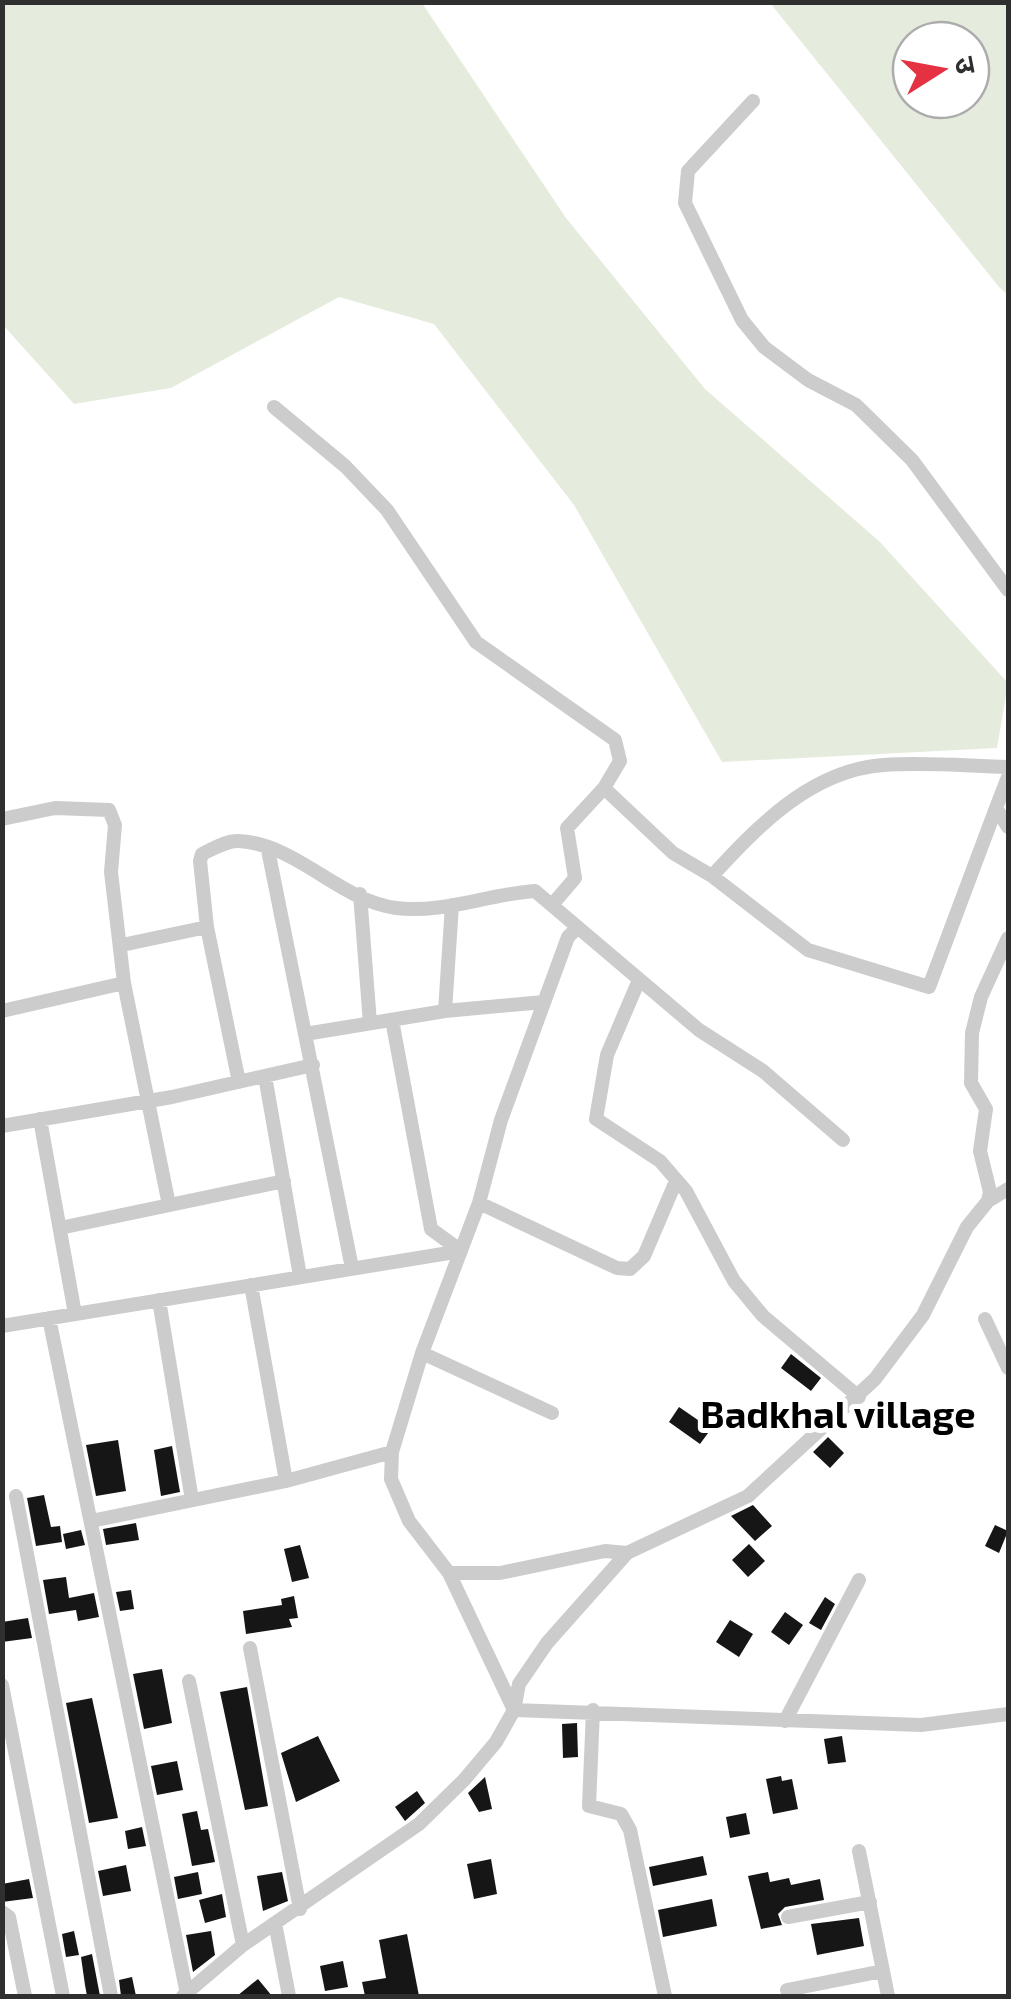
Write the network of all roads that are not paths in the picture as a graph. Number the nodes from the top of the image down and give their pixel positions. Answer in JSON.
{"nodes":[{"id":1,"x":753,"y":101,"type":"dead end"},
{"id":2,"x":274,"y":406,"type":"dead end"},
{"id":3,"x":1008,"y":590,"type":"edge"},
{"id":4,"x":1008,"y":767,"type":"edge"},
{"id":5,"x":1008,"y":777,"type":"edge"},
{"id":6,"x":604,"y":788,"type":"junction"},
{"id":7,"x":996,"y":808,"type":"junction"},
{"id":8,"x":2,"y":819,"type":"edge"},
{"id":9,"x":1008,"y":827,"type":"edge"},
{"id":10,"x":268,"y":850,"type":"junction"},
{"id":11,"x":712,"y":876,"type":"junction"},
{"id":12,"x":360,"y":894,"type":"junction"},
{"id":13,"x":452,"y":905,"type":"junction"},
{"id":14,"x":552,"y":906,"type":"junction"},
{"id":15,"x":207,"y":927,"type":"junction"},
{"id":16,"x":577,"y":928,"type":"junction"},
{"id":17,"x":1008,"y":938,"type":"edge"},
{"id":18,"x":122,"y":945,"type":"junction"},
{"id":19,"x":640,"y":980,"type":"junction"},
{"id":20,"x":124,"y":983,"type":"junction"},
{"id":21,"x":544,"y":1002,"type":"junction"},
{"id":22,"x":2,"y":1011,"type":"edge"},
{"id":23,"x":445,"y":1011,"type":"junction"},
{"id":24,"x":392,"y":1020,"type":"junction"},
{"id":25,"x":370,"y":1023,"type":"junction"},
{"id":26,"x":305,"y":1034,"type":"junction"},
{"id":27,"x":313,"y":1065,"type":"junction"},
{"id":28,"x":265,"y":1076,"type":"junction"},
{"id":29,"x":239,"y":1082,"type":"junction"},
{"id":30,"x":148,"y":1102,"type":"junction"},
{"id":31,"x":40,"y":1120,"type":"junction"},
{"id":32,"x":2,"y":1126,"type":"edge"},
{"id":33,"x":842,"y":1140,"type":"dead end"},
{"id":34,"x":284,"y":1181,"type":"junction"},
{"id":35,"x":676,"y":1181,"type":"junction"},
{"id":36,"x":1008,"y":1189,"type":"edge"},
{"id":37,"x":988,"y":1201,"type":"junction"},
{"id":38,"x":480,"y":1204,"type":"junction"},
{"id":39,"x":169,"y":1205,"type":"junction"},
{"id":40,"x":60,"y":1228,"type":"junction"},
{"id":41,"x":461,"y":1251,"type":"junction"},
{"id":42,"x":352,"y":1268,"type":"junction"},
{"id":43,"x":300,"y":1276,"type":"junction"},
{"id":44,"x":251,"y":1284,"type":"junction"},
{"id":45,"x":159,"y":1300,"type":"junction"},
{"id":46,"x":75,"y":1314,"type":"junction"},
{"id":47,"x":49,"y":1318,"type":"junction"},
{"id":48,"x":985,"y":1319,"type":"dead end"},
{"id":49,"x":2,"y":1326,"type":"edge"},
{"id":50,"x":422,"y":1354,"type":"junction"},
{"id":51,"x":1008,"y":1368,"type":"edge"},
{"id":52,"x":860,"y":1397,"type":"junction"},
{"id":53,"x":552,"y":1413,"type":"dead end"},
{"id":54,"x":392,"y":1452,"type":"junction"},
{"id":55,"x":286,"y":1481,"type":"junction"},
{"id":56,"x":16,"y":1496,"type":"dead end"},
{"id":57,"x":192,"y":1500,"type":"junction"},
{"id":58,"x":92,"y":1521,"type":"junction"},
{"id":59,"x":627,"y":1553,"type":"junction"},
{"id":60,"x":448,"y":1573,"type":"junction"},
{"id":61,"x":859,"y":1580,"type":"dead end"},
{"id":62,"x":250,"y":1648,"type":"dead end"},
{"id":63,"x":189,"y":1681,"type":"dead end"},
{"id":64,"x":2,"y":1685,"type":"edge"},
{"id":65,"x":514,"y":1710,"type":"junction"},
{"id":66,"x":593,"y":1710,"type":"junction"},
{"id":67,"x":1008,"y":1714,"type":"edge"},
{"id":68,"x":785,"y":1721,"type":"junction"},
{"id":69,"x":859,"y":1850,"type":"dead end"},
{"id":70,"x":870,"y":1902,"type":"junction"},
{"id":71,"x":300,"y":1909,"type":"junction"},
{"id":72,"x":2,"y":1912,"type":"edge"},
{"id":73,"x":788,"y":1917,"type":"dead end"},
{"id":74,"x":275,"y":1924,"type":"junction"},
{"id":75,"x":243,"y":1945,"type":"junction"},
{"id":76,"x":883,"y":1971,"type":"junction"},
{"id":77,"x":787,"y":1990,"type":"dead end"},
{"id":78,"x":285,"y":1994,"type":"edge"},
{"id":79,"x":185,"y":1995,"type":"edge"},
{"id":80,"x":24,"y":1996,"type":"edge"},
{"id":81,"x":63,"y":1996,"type":"edge"},
{"id":82,"x":111,"y":1996,"type":"edge"},
{"id":83,"x":665,"y":1996,"type":"edge"},
{"id":84,"x":888,"y":1996,"type":"edge"}],
"edges":[{"from":1,"to":3,"type":"street"},
{"from":2,"to":6,"type":"street"},
{"from":4,"to":11,"type":"street"},
{"from":5,"to":7,"type":"street"},
{"from":6,"to":11,"type":"street"},
{"from":6,"to":14,"type":"street"},
{"from":7,"to":9,"type":"street"},
{"from":7,"to":11,"type":"street"},
{"from":8,"to":18,"type":"street"},
{"from":10,"to":12,"type":"street"},
{"from":10,"to":15,"type":"street"},
{"from":10,"to":26,"type":"street"},
{"from":12,"to":13,"type":"street"},
{"from":12,"to":25,"type":"street"},
{"from":13,"to":14,"type":"street"},
{"from":13,"to":23,"type":"street"},
{"from":14,"to":16,"type":"street"},
{"from":15,"to":18,"type":"street"},
{"from":15,"to":29,"type":"street"},
{"from":16,"to":19,"type":"street"},
{"from":16,"to":21,"type":"street"},
{"from":17,"to":37,"type":"street"},
{"from":18,"to":20,"type":"street"},
{"from":19,"to":33,"type":"street"},
{"from":19,"to":35,"type":"street"},
{"from":20,"to":22,"type":"street"},
{"from":20,"to":30,"type":"street"},
{"from":21,"to":23,"type":"street"},
{"from":21,"to":38,"type":"street"},
{"from":23,"to":24,"type":"street"},
{"from":24,"to":25,"type":"street"},
{"from":24,"to":41,"type":"street"},
{"from":25,"to":26,"type":"street"},
{"from":26,"to":27,"type":"street"},
{"from":27,"to":28,"type":"street"},
{"from":27,"to":42,"type":"street"},
{"from":28,"to":29,"type":"street"},
{"from":28,"to":34,"type":"street"},
{"from":29,"to":30,"type":"street"},
{"from":30,"to":31,"type":"street"},
{"from":30,"to":39,"type":"street"},
{"from":31,"to":32,"type":"street"},
{"from":31,"to":40,"type":"street"},
{"from":34,"to":39,"type":"street"},
{"from":34,"to":43,"type":"street"},
{"from":35,"to":38,"type":"street"},
{"from":35,"to":52,"type":"street"},
{"from":36,"to":37,"type":"street"},
{"from":37,"to":52,"type":"street"},
{"from":38,"to":41,"type":"street"},
{"from":39,"to":40,"type":"street"},
{"from":40,"to":46,"type":"street"},
{"from":41,"to":42,"type":"street"},
{"from":41,"to":50,"type":"street"},
{"from":42,"to":43,"type":"street"},
{"from":43,"to":44,"type":"street"},
{"from":44,"to":45,"type":"street"},
{"from":44,"to":55,"type":"street"},
{"from":45,"to":46,"type":"street"},
{"from":45,"to":57,"type":"street"},
{"from":46,"to":47,"type":"street"},
{"from":47,"to":49,"type":"street"},
{"from":47,"to":58,"type":"street"},
{"from":48,"to":51,"type":"street"},
{"from":50,"to":53,"type":"street"},
{"from":50,"to":54,"type":"street"},
{"from":52,"to":59,"type":"street"},
{"from":54,"to":55,"type":"street"},
{"from":54,"to":60,"type":"street"},
{"from":55,"to":57,"type":"street"},
{"from":56,"to":82,"type":"street"},
{"from":57,"to":58,"type":"street"},
{"from":58,"to":79,"type":"street"},
{"from":59,"to":60,"type":"street"},
{"from":59,"to":65,"type":"street"},
{"from":60,"to":65,"type":"street"},
{"from":61,"to":68,"type":"street"},
{"from":62,"to":71,"type":"street"},
{"from":63,"to":75,"type":"street"},
{"from":64,"to":81,"type":"street"},
{"from":65,"to":66,"type":"street"},
{"from":65,"to":71,"type":"street"},
{"from":66,"to":68,"type":"street"},
{"from":66,"to":83,"type":"street"},
{"from":67,"to":68,"type":"street"},
{"from":69,"to":70,"type":"street"},
{"from":70,"to":73,"type":"street"},
{"from":70,"to":76,"type":"street"},
{"from":71,"to":74,"type":"street"},
{"from":72,"to":80,"type":"street"},
{"from":74,"to":75,"type":"street"},
{"from":74,"to":78,"type":"street"},
{"from":75,"to":79,"type":"street"},
{"from":76,"to":77,"type":"street"},
{"from":76,"to":84,"type":"street"}]}
